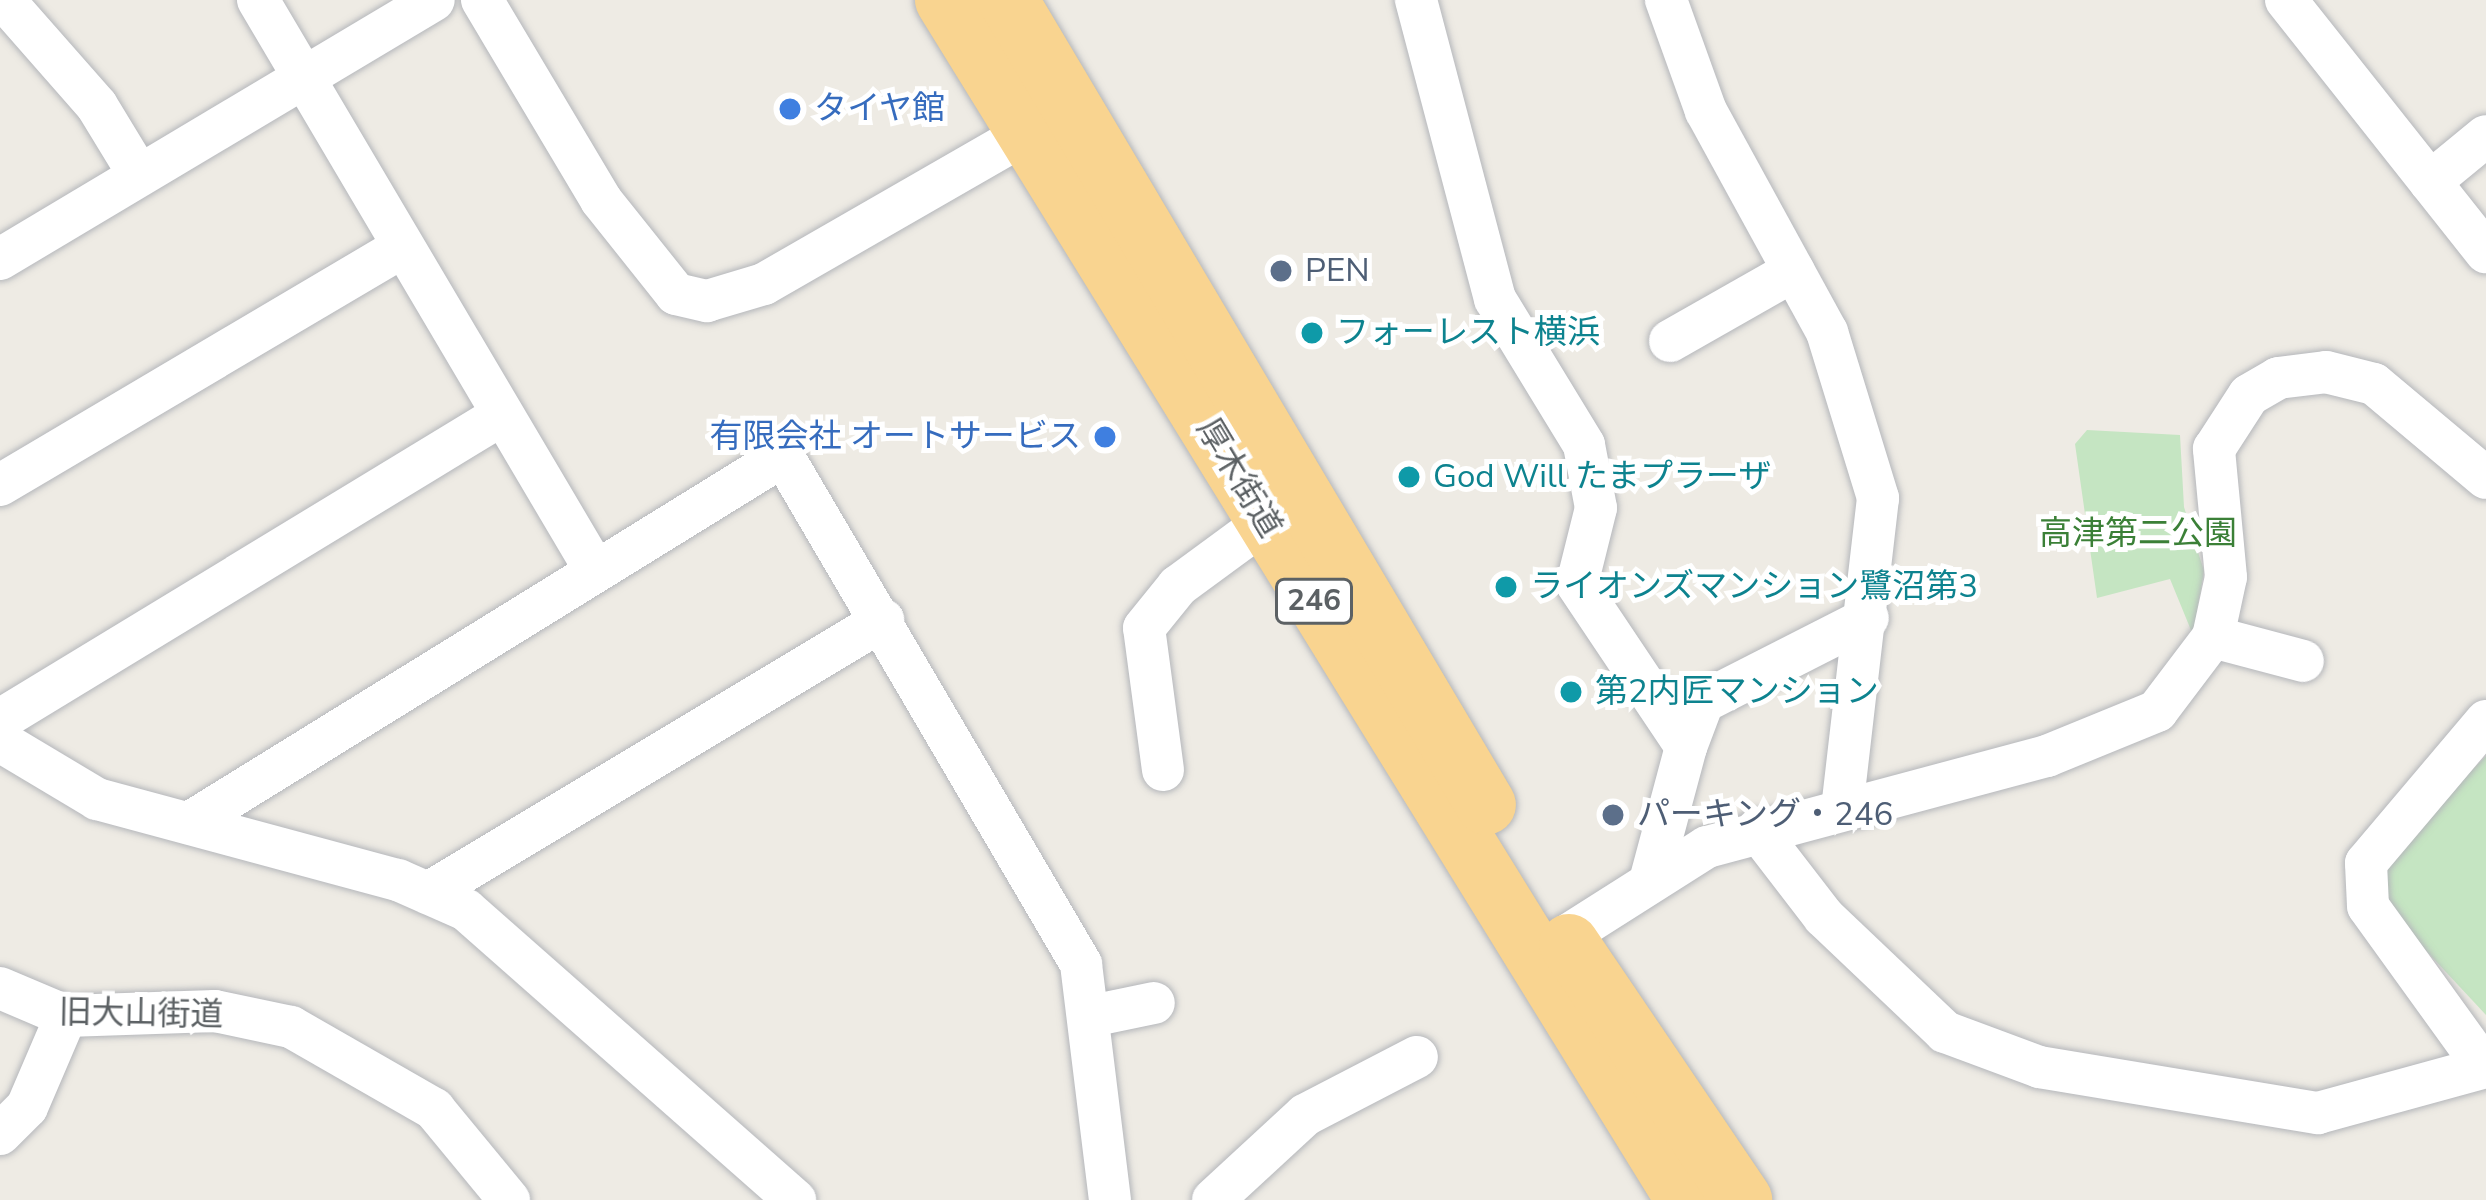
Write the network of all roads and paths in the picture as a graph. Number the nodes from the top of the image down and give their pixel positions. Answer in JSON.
{"nodes":[{"id":1,"x":4,"y":0,"type":"edge"},
{"id":2,"x":258,"y":0,"type":"edge"},
{"id":3,"x":434,"y":0,"type":"edge"},
{"id":4,"x":482,"y":0,"type":"edge"},
{"id":5,"x":946,"y":0,"type":"edge"},
{"id":6,"x":1008,"y":0,"type":"edge"},
{"id":7,"x":1038,"y":0,"type":"edge"},
{"id":8,"x":1416,"y":0,"type":"edge"},
{"id":9,"x":1666,"y":0,"type":"edge"},
{"id":10,"x":2286,"y":0,"type":"edge"},
{"id":11,"x":301,"y":83,"type":"junction"},
{"id":12,"x":1028,"y":132,"type":"junction"},
{"id":13,"x":2486,"y":136,"type":"edge"},
{"id":14,"x":139,"y":175,"type":"junction"},
{"id":15,"x":2430,"y":182,"type":"junction"},
{"id":16,"x":1151,"y":240,"type":"junction"},
{"id":17,"x":399,"y":249,"type":"junction"},
{"id":18,"x":2486,"y":253,"type":"edge"},
{"id":19,"x":0,"y":259,"type":"edge"},
{"id":20,"x":1793,"y":271,"type":"junction"},
{"id":21,"x":1670,"y":341,"type":"dead end"},
{"id":22,"x":500,"y":416,"type":"junction"},
{"id":23,"x":2486,"y":478,"type":"edge"},
{"id":24,"x":0,"y":485,"type":"edge"},
{"id":25,"x":1265,"y":522,"type":"junction"},
{"id":26,"x":595,"y":570,"type":"junction"},
{"id":27,"x":1868,"y":618,"type":"junction"},
{"id":28,"x":883,"y":620,"type":"junction"},
{"id":29,"x":2213,"y":637,"type":"junction"},
{"id":30,"x":2303,"y":661,"type":"dead end"},
{"id":31,"x":0,"y":720,"type":"edge"},
{"id":32,"x":2486,"y":721,"type":"edge"},
{"id":33,"x":0,"y":741,"type":"edge"},
{"id":34,"x":1685,"y":747,"type":"junction"},
{"id":35,"x":1163,"y":770,"type":"dead end"},
{"id":36,"x":1844,"y":802,"type":"junction"},
{"id":37,"x":189,"y":824,"type":"junction"},
{"id":38,"x":1757,"y":830,"type":"junction"},
{"id":39,"x":1650,"y":881,"type":"junction"},
{"id":40,"x":428,"y":893,"type":"junction"},
{"id":41,"x":1565,"y":937,"type":"junction"},
{"id":42,"x":0,"y":988,"type":"edge"},
{"id":43,"x":1154,"y":1004,"type":"dead end"},
{"id":44,"x":1096,"y":1015,"type":"junction"},
{"id":45,"x":66,"y":1016,"type":"junction"},
{"id":46,"x":1417,"y":1057,"type":"dead end"},
{"id":47,"x":2485,"y":1067,"type":"edge"},
{"id":48,"x":0,"y":1134,"type":"edge"},
{"id":49,"x":508,"y":1200,"type":"edge"},
{"id":50,"x":795,"y":1200,"type":"edge"},
{"id":51,"x":1110,"y":1200,"type":"edge"},
{"id":52,"x":1213,"y":1200,"type":"edge"},
{"id":53,"x":1686,"y":1200,"type":"edge"},
{"id":54,"x":1742,"y":1200,"type":"edge"}],
"edges":[{"from":1,"to":14,"type":"street"},
{"from":2,"to":11,"type":"street"},
{"from":3,"to":11,"type":"street"},
{"from":4,"to":12,"type":"street"},
{"from":5,"to":12,"type":"highway","name":"厚木街道","number":"246"},
{"from":6,"to":16,"type":"highway","name":"厚木街道","number":"246"},
{"from":7,"to":16,"type":"highway","number":"246"},
{"from":8,"to":34,"type":"street"},
{"from":9,"to":20,"type":"street"},
{"from":10,"to":15,"type":"street"},
{"from":11,"to":14,"type":"street"},
{"from":11,"to":17,"type":"street"},
{"from":12,"to":25,"type":"highway","name":"厚木街道","number":"246"},
{"from":13,"to":15,"type":"street"},
{"from":14,"to":19,"type":"street"},
{"from":15,"to":18,"type":"street"},
{"from":16,"to":41,"type":"highway","name":"厚木街道","number":"246"},
{"from":17,"to":22,"type":"street"},
{"from":17,"to":24,"type":"street"},
{"from":20,"to":21,"type":"street"},
{"from":20,"to":27,"type":"street"},
{"from":22,"to":26,"type":"street"},
{"from":22,"to":31,"type":"street"},
{"from":23,"to":29,"type":"street"},
{"from":25,"to":35,"type":"street"},
{"from":25,"to":53,"type":"highway","name":"厚木街道","number":"246"},
{"from":26,"to":28,"type":"street"},
{"from":26,"to":37,"type":"street"},
{"from":27,"to":34,"type":"street"},
{"from":27,"to":36,"type":"street"},
{"from":28,"to":40,"type":"street"},
{"from":28,"to":44,"type":"street"},
{"from":29,"to":30,"type":"street"},
{"from":29,"to":36,"type":"street"},
{"from":32,"to":47,"type":"street"},
{"from":33,"to":37,"type":"street"},
{"from":34,"to":39,"type":"street"},
{"from":36,"to":38,"type":"street"},
{"from":37,"to":40,"type":"street"},
{"from":38,"to":39,"type":"street"},
{"from":38,"to":47,"type":"street"},
{"from":39,"to":41,"type":"street"},
{"from":40,"to":50,"type":"street"},
{"from":41,"to":54,"type":"highway","name":"厚木街道","number":"246"},
{"from":42,"to":45,"type":"street","name":"旧大山街道"},
{"from":43,"to":44,"type":"street"},
{"from":44,"to":51,"type":"street"},
{"from":45,"to":48,"type":"street"},
{"from":45,"to":49,"type":"street","name":"旧大山街道"},
{"from":46,"to":52,"type":"street"}]}
